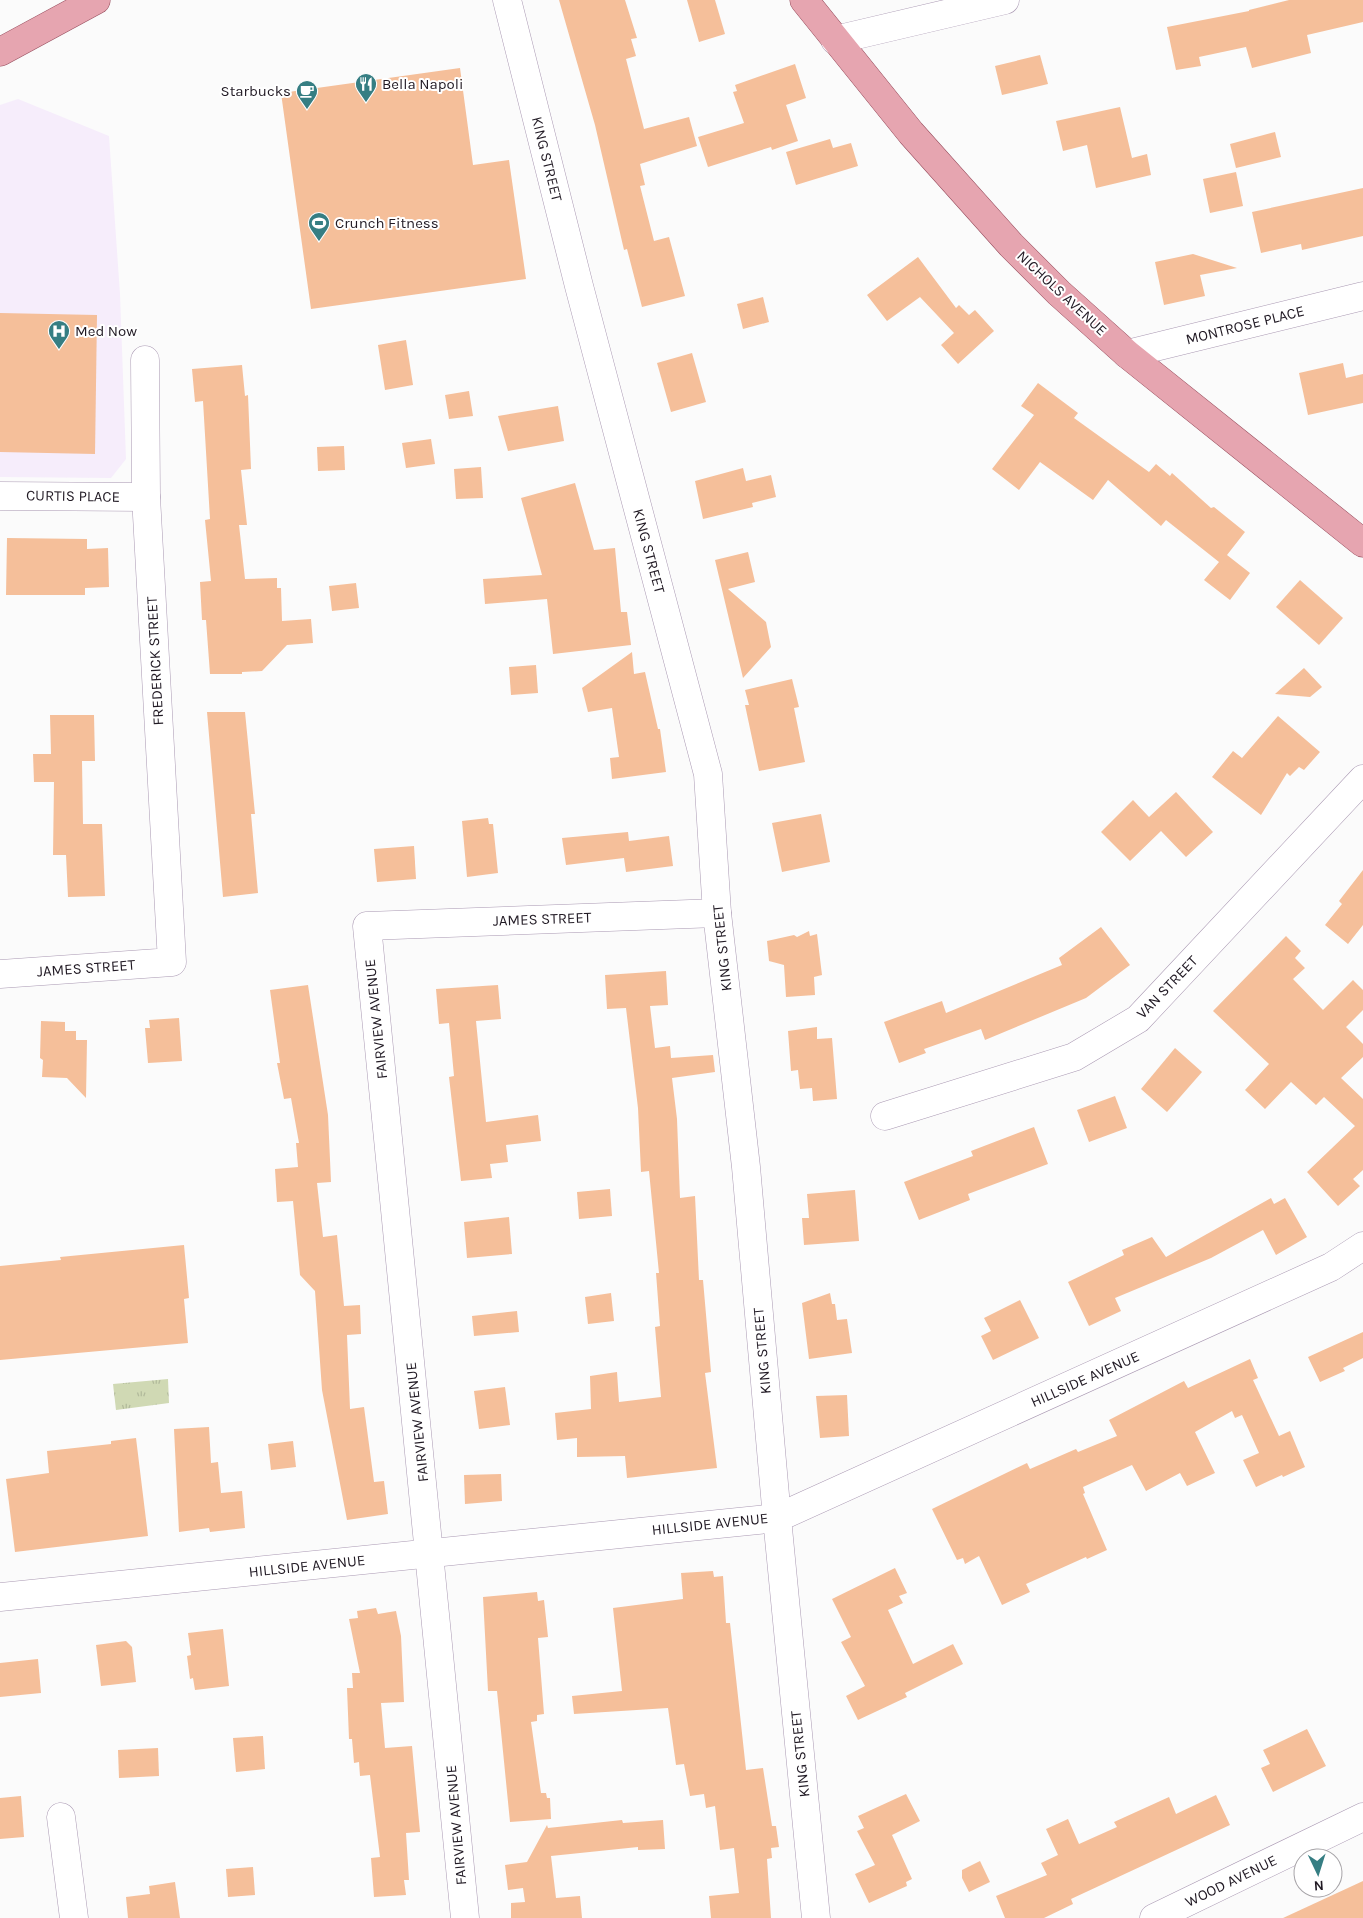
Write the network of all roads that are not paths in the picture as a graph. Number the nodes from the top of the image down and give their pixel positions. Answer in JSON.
{"nodes":[{"id":1,"x":96,"y":0,"type":"edge"},
{"id":2,"x":507,"y":0,"type":"edge"},
{"id":3,"x":804,"y":0,"type":"edge"},
{"id":4,"x":1005,"y":0,"type":"edge"},
{"id":5,"x":835,"y":40,"type":"junction"},
{"id":6,"x":0,"y":52,"type":"edge"},
{"id":7,"x":1363,"y":296,"type":"edge"},
{"id":8,"x":1127,"y":354,"type":"junction"},
{"id":9,"x":145,"y":360,"type":"dead end"},
{"id":10,"x":0,"y":496,"type":"edge"},
{"id":11,"x":146,"y":497,"type":"junction"},
{"id":12,"x":1363,"y":542,"type":"edge"},
{"id":13,"x":1363,"y":779,"type":"edge"},
{"id":14,"x":717,"y":912,"type":"junction"},
{"id":15,"x":367,"y":926,"type":"joint"},
{"id":16,"x":172,"y":962,"type":"joint"},
{"id":17,"x":0,"y":974,"type":"edge"},
{"id":18,"x":885,"y":1116,"type":"dead end"},
{"id":19,"x":1363,"y":1246,"type":"edge"},
{"id":20,"x":777,"y":1518,"type":"junction"},
{"id":21,"x":430,"y":1553,"type":"junction"},
{"id":22,"x":0,"y":1597,"type":"edge"},
{"id":23,"x":61,"y":1817,"type":"dead end"},
{"id":24,"x":1363,"y":1817,"type":"edge"},
{"id":25,"x":74,"y":1918,"type":"edge"},
{"id":26,"x":465,"y":1918,"type":"edge"},
{"id":27,"x":816,"y":1918,"type":"edge"},
{"id":28,"x":1154,"y":1918,"type":"edge"}],
"edges":[{"from":1,"to":6,"type":"main road"},
{"from":2,"to":14,"type":"street","name":"KING STREET"},
{"from":3,"to":5,"type":"main road","name":"NICHOLS AVENUE"},
{"from":4,"to":5,"type":"street"},
{"from":5,"to":8,"type":"main road","name":"NICHOLS AVENUE"},
{"from":7,"to":8,"type":"street","name":"MONTROSE PLACE"},
{"from":8,"to":12,"type":"main road","name":"NICHOLS AVENUE"},
{"from":9,"to":11,"type":"street","name":"FREDERICK STREET"},
{"from":10,"to":11,"type":"street","name":"CURTIS PLACE"},
{"from":11,"to":16,"type":"street","name":"FREDERICK STREET"},
{"from":13,"to":18,"type":"street","name":"VAN STREET"},
{"from":14,"to":15,"type":"street","name":"JAMES STREET"},
{"from":14,"to":20,"type":"street","name":"KING STREET"},
{"from":15,"to":21,"type":"street","name":"FAIRVIEW AVENUE"},
{"from":16,"to":17,"type":"street","name":"JAMES STREET"},
{"from":19,"to":20,"type":"street","name":"HILLSIDE AVENUE"},
{"from":20,"to":21,"type":"street","name":"HILLSIDE AVENUE"},
{"from":20,"to":27,"type":"street","name":"KING STREET"},
{"from":21,"to":22,"type":"street","name":"HILLSIDE AVENUE"},
{"from":21,"to":26,"type":"street","name":"FAIRVIEW AVENUE"},
{"from":23,"to":25,"type":"street"},
{"from":24,"to":28,"type":"street","name":"WOOD AVENUE"}]}
